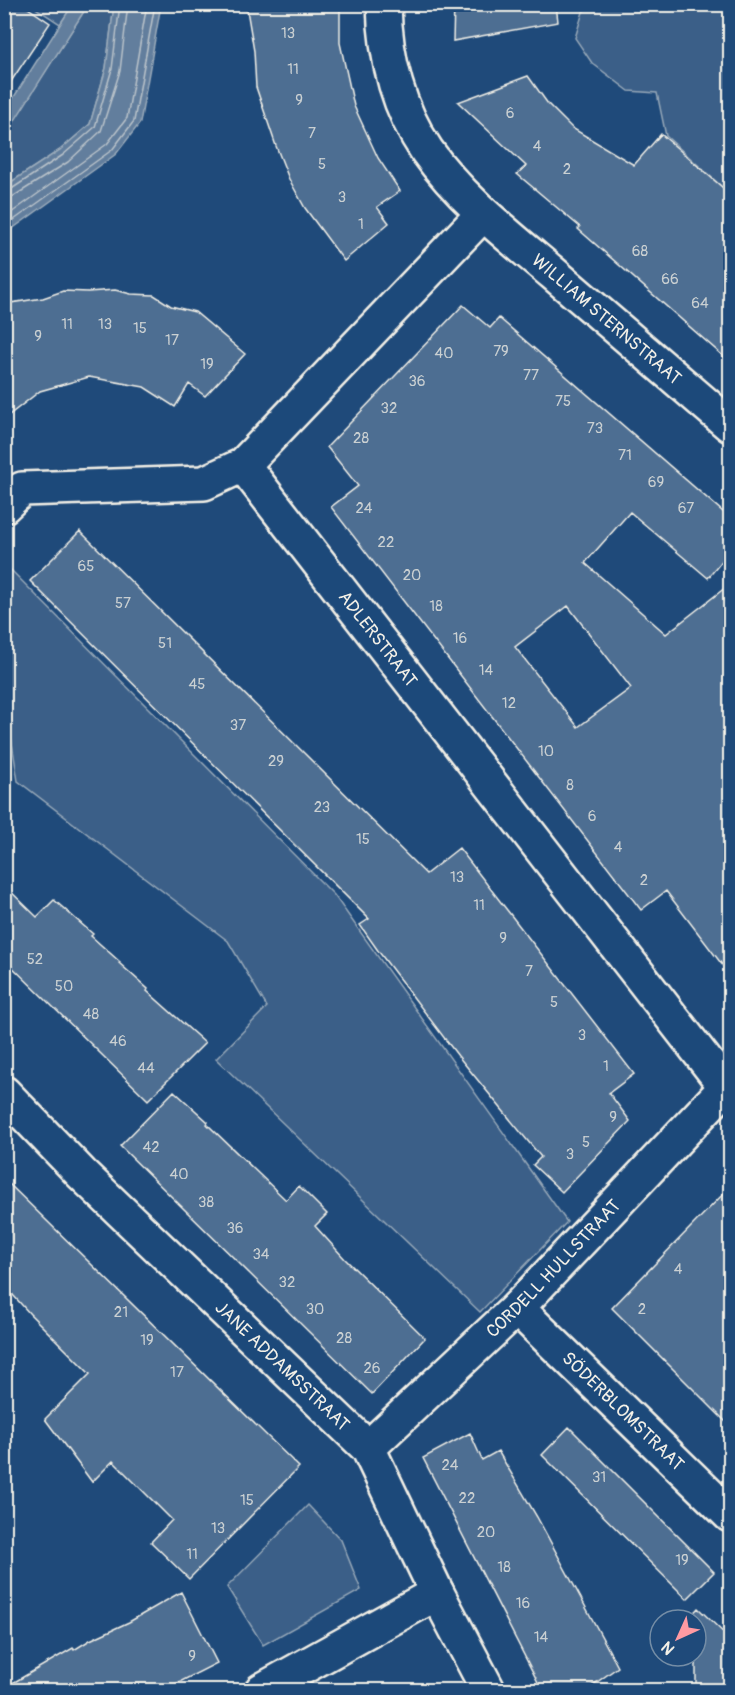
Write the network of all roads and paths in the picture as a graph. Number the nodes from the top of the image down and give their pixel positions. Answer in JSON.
{"nodes":[{"id":1,"x":384,"y":4,"type":"edge"},
{"id":2,"x":483,"y":214,"type":"junction"},
{"id":3,"x":730,"y":425,"type":"edge"},
{"id":4,"x":243,"y":465,"type":"junction"},
{"id":5,"x":4,"y":506,"type":"edge"},
{"id":6,"x":728,"y":1085,"type":"edge"},
{"id":7,"x":4,"y":1093,"type":"edge"},
{"id":8,"x":517,"y":1308,"type":"junction"},
{"id":9,"x":368,"y":1448,"type":"junction"},
{"id":10,"x":730,"y":1515,"type":"edge"},
{"id":11,"x":437,"y":1593,"type":"junction"},
{"id":12,"x":268,"y":1689,"type":"edge"},
{"id":13,"x":488,"y":1690,"type":"edge"}],
"edges":[{"from":1,"to":2,"type":"street","name":"WILLIAM STERNSTRAAT"},
{"from":2,"to":3,"type":"street","name":"WILLIAM STERNSTRAAT"},
{"from":2,"to":4,"type":"street"},
{"from":4,"to":5,"type":"street"},
{"from":4,"to":6,"type":"street","name":"ADLERSTRAAT"},
{"from":6,"to":8,"type":"street","name":"CORDELL HULLSTRAAT"},
{"from":7,"to":9,"type":"street","name":"JANE ADDAMSSTRAAT"},
{"from":8,"to":9,"type":"street","name":"CORDELL HULLSTRAAT"},
{"from":8,"to":10,"type":"street","name":"SÖDERBLOMSTRAAT"},
{"from":9,"to":11,"type":"street","name":"JANE ADDAMSSTRAAT"},
{"from":11,"to":12,"type":"street"},
{"from":11,"to":13,"type":"street","name":"JANE ADDAMSSTRAAT"}]}
